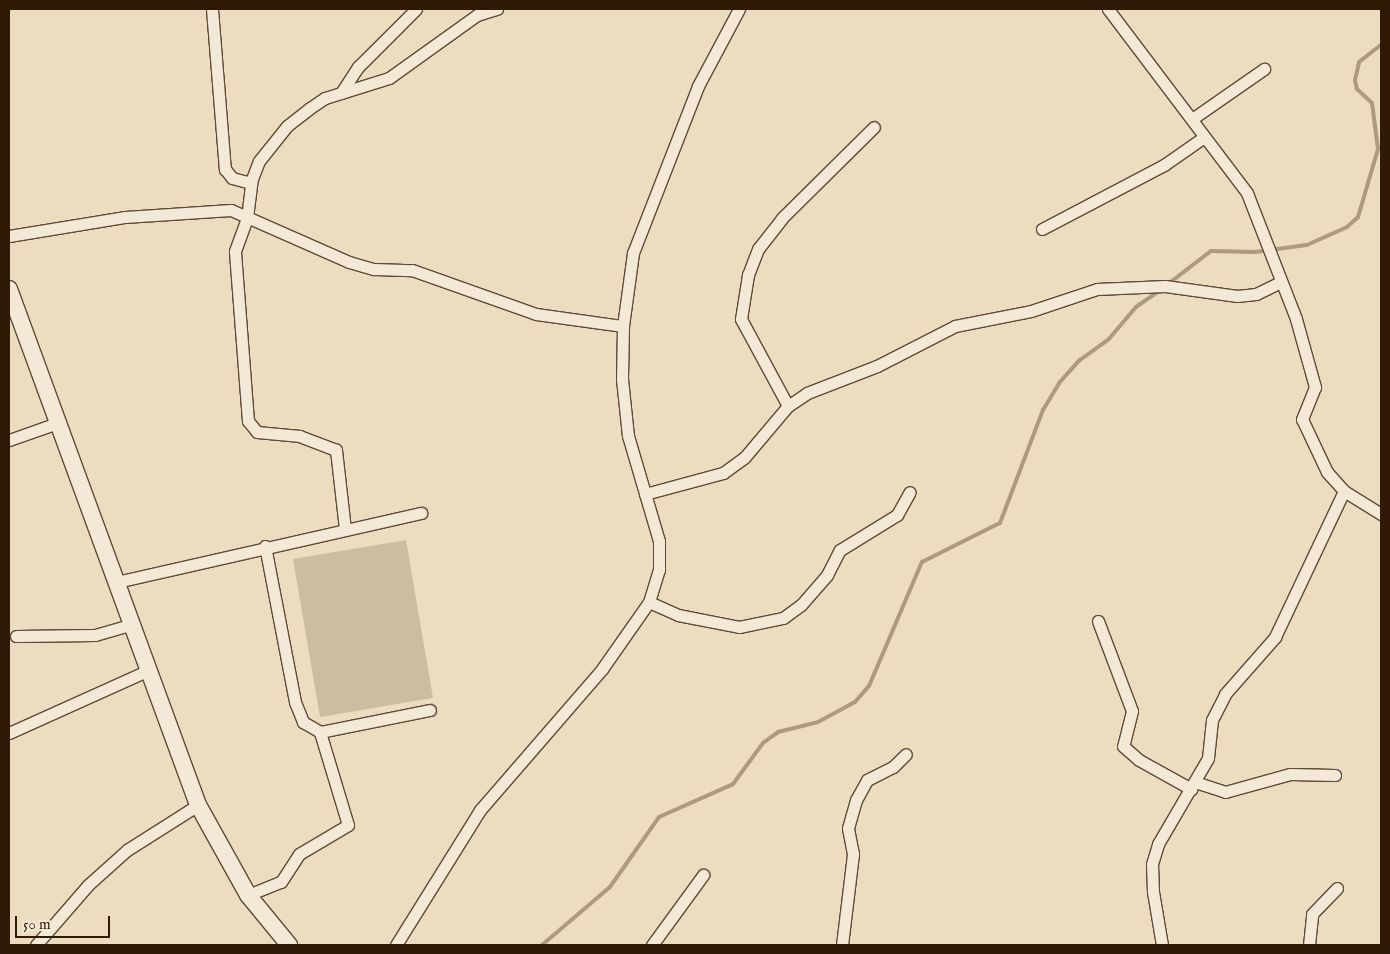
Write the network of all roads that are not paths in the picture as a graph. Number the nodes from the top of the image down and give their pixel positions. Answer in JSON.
{"nodes":[{"id":1,"x":212,"y":9,"type":"edge"},
{"id":2,"x":416,"y":9,"type":"edge"},
{"id":3,"x":497,"y":9,"type":"edge"},
{"id":4,"x":739,"y":9,"type":"edge"},
{"id":5,"x":1108,"y":9,"type":"edge"},
{"id":6,"x":1264,"y":69,"type":"dead end"},
{"id":7,"x":340,"y":93,"type":"junction"},
{"id":8,"x":1192,"y":119,"type":"junction"},
{"id":9,"x":874,"y":127,"type":"dead end"},
{"id":10,"x":1204,"y":137,"type":"junction"},
{"id":11,"x":251,"y":183,"type":"junction"},
{"id":12,"x":247,"y":214,"type":"junction"},
{"id":13,"x":1042,"y":229,"type":"dead end"},
{"id":14,"x":9,"y":236,"type":"edge"},
{"id":15,"x":1281,"y":282,"type":"junction"},
{"id":16,"x":9,"y":289,"type":"edge"},
{"id":17,"x":623,"y":326,"type":"junction"},
{"id":18,"x":788,"y":406,"type":"junction"},
{"id":19,"x":60,"y":422,"type":"junction"},
{"id":20,"x":9,"y":440,"type":"edge"},
{"id":21,"x":1344,"y":490,"type":"junction"},
{"id":22,"x":910,"y":492,"type":"dead end"},
{"id":23,"x":645,"y":494,"type":"junction"},
{"id":24,"x":421,"y":513,"type":"dead end"},
{"id":25,"x":1381,"y":514,"type":"edge"},
{"id":26,"x":345,"y":529,"type":"junction"},
{"id":27,"x":265,"y":546,"type":"junction"},
{"id":28,"x":117,"y":582,"type":"junction"},
{"id":29,"x":649,"y":602,"type":"junction"},
{"id":30,"x":1098,"y":620,"type":"dead end"},
{"id":31,"x":130,"y":625,"type":"junction"},
{"id":32,"x":16,"y":636,"type":"dead end"},
{"id":33,"x":147,"y":671,"type":"junction"},
{"id":34,"x":430,"y":710,"type":"dead end"},
{"id":35,"x":320,"y":732,"type":"junction"},
{"id":36,"x":9,"y":733,"type":"edge"},
{"id":37,"x":906,"y":754,"type":"dead end"},
{"id":38,"x":1335,"y":775,"type":"dead end"},
{"id":39,"x":1193,"y":785,"type":"junction"},
{"id":40,"x":198,"y":805,"type":"junction"},
{"id":41,"x":704,"y":875,"type":"dead end"},
{"id":42,"x":1337,"y":888,"type":"dead end"},
{"id":43,"x":248,"y":894,"type":"junction"},
{"id":44,"x":36,"y":945,"type":"edge"},
{"id":45,"x":289,"y":945,"type":"edge"},
{"id":46,"x":396,"y":945,"type":"edge"},
{"id":47,"x":652,"y":945,"type":"edge"},
{"id":48,"x":842,"y":945,"type":"edge"},
{"id":49,"x":1162,"y":945,"type":"edge"},
{"id":50,"x":1309,"y":945,"type":"edge"}],
"edges":[{"from":1,"to":11,"type":"street"},
{"from":2,"to":7,"type":"street"},
{"from":3,"to":7,"type":"street"},
{"from":4,"to":17,"type":"street"},
{"from":5,"to":8,"type":"street"},
{"from":6,"to":8,"type":"street"},
{"from":7,"to":11,"type":"street"},
{"from":8,"to":10,"type":"street"},
{"from":9,"to":18,"type":"street"},
{"from":10,"to":13,"type":"street"},
{"from":10,"to":15,"type":"street"},
{"from":11,"to":12,"type":"street"},
{"from":12,"to":14,"type":"street"},
{"from":12,"to":17,"type":"street"},
{"from":12,"to":26,"type":"street"},
{"from":15,"to":18,"type":"street"},
{"from":15,"to":21,"type":"street"},
{"from":16,"to":19,"type":"street"},
{"from":17,"to":23,"type":"street"},
{"from":18,"to":23,"type":"street"},
{"from":19,"to":20,"type":"street"},
{"from":19,"to":28,"type":"street"},
{"from":21,"to":25,"type":"street"},
{"from":21,"to":39,"type":"street"},
{"from":22,"to":29,"type":"street"},
{"from":23,"to":29,"type":"street"},
{"from":24,"to":26,"type":"street"},
{"from":26,"to":27,"type":"street"},
{"from":27,"to":28,"type":"street"},
{"from":27,"to":35,"type":"street"},
{"from":28,"to":31,"type":"street"},
{"from":29,"to":46,"type":"street"},
{"from":30,"to":39,"type":"street"},
{"from":31,"to":32,"type":"street"},
{"from":31,"to":33,"type":"street"},
{"from":33,"to":36,"type":"street"},
{"from":33,"to":40,"type":"street"},
{"from":34,"to":35,"type":"street"},
{"from":35,"to":43,"type":"street"},
{"from":37,"to":48,"type":"street"},
{"from":38,"to":39,"type":"street"},
{"from":39,"to":49,"type":"street"},
{"from":40,"to":43,"type":"street"},
{"from":40,"to":44,"type":"street"},
{"from":41,"to":47,"type":"street"},
{"from":42,"to":50,"type":"street"},
{"from":43,"to":45,"type":"street"}]}
